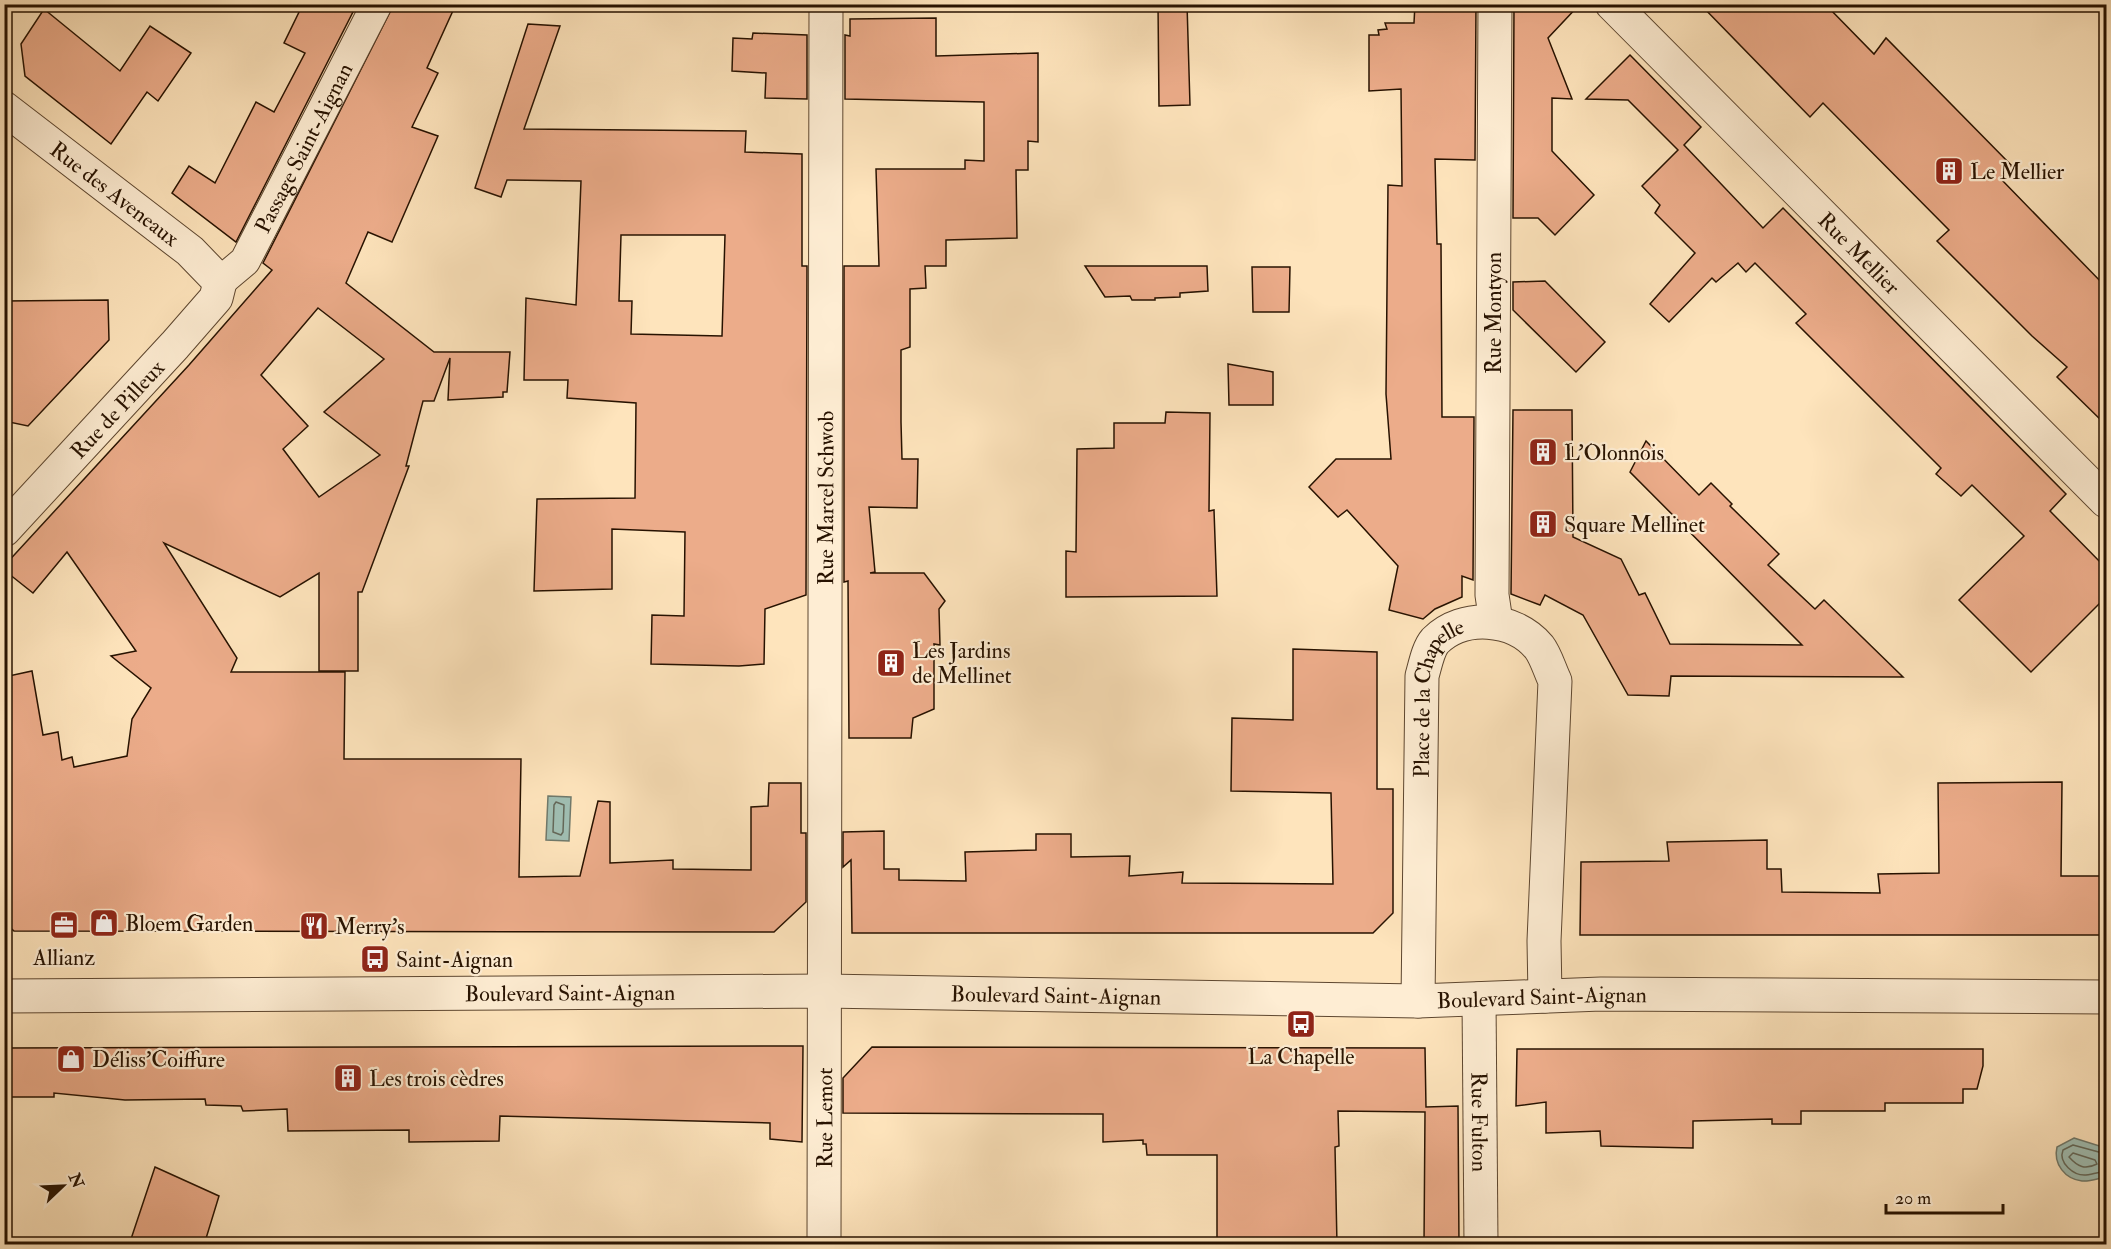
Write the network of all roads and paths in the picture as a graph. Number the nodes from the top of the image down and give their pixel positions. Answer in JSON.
{"nodes":[{"id":1,"x":377,"y":4,"type":"edge"},
{"id":2,"x":826,"y":4,"type":"edge"},
{"id":3,"x":1495,"y":4,"type":"edge"},
{"id":4,"x":1612,"y":4,"type":"edge"},
{"id":5,"x":4,"y":108,"type":"edge"},
{"id":6,"x":220,"y":282,"type":"junction"},
{"id":7,"x":2106,"y":501,"type":"edge"},
{"id":8,"x":4,"y":530,"type":"edge"},
{"id":9,"x":1496,"y":622,"type":"junction"},
{"id":10,"x":825,"y":991,"type":"junction"},
{"id":11,"x":4,"y":996,"type":"edge"},
{"id":12,"x":1545,"y":996,"type":"junction"},
{"id":13,"x":2106,"y":997,"type":"edge"},
{"id":14,"x":1479,"y":999,"type":"junction"},
{"id":15,"x":1418,"y":1001,"type":"junction"},
{"id":16,"x":824,"y":1245,"type":"edge"},
{"id":17,"x":1481,"y":1245,"type":"edge"}],
"edges":[{"from":1,"to":6,"type":"street","name":"Passage Saint-Aignan"},
{"from":2,"to":10,"type":"street","name":"Rue Marcel Schwob"},
{"from":3,"to":9,"type":"street","name":"Rue Montyon"},
{"from":4,"to":7,"type":"street","name":"Rue Mellier"},
{"from":5,"to":6,"type":"street","name":"Rue des Aveneaux"},
{"from":6,"to":8,"type":"street","name":"Rue de Pilleux"},
{"from":9,"to":12,"type":"street","name":"Place de la Chapelle"},
{"from":9,"to":15,"type":"street","name":"Place de la Chapelle"},
{"from":10,"to":11,"type":"street","name":"Boulevard Saint-Aignan"},
{"from":10,"to":15,"type":"street","name":"Boulevard Saint-Aignan"},
{"from":10,"to":16,"type":"street","name":"Rue Lemot"},
{"from":12,"to":13,"type":"street","name":"Boulevard Saint-Aignan"},
{"from":12,"to":14,"type":"street","name":"Boulevard Saint-Aignan"},
{"from":14,"to":15,"type":"street","name":"Boulevard Saint-Aignan"},
{"from":14,"to":17,"type":"street","name":"Rue Fulton"}]}
